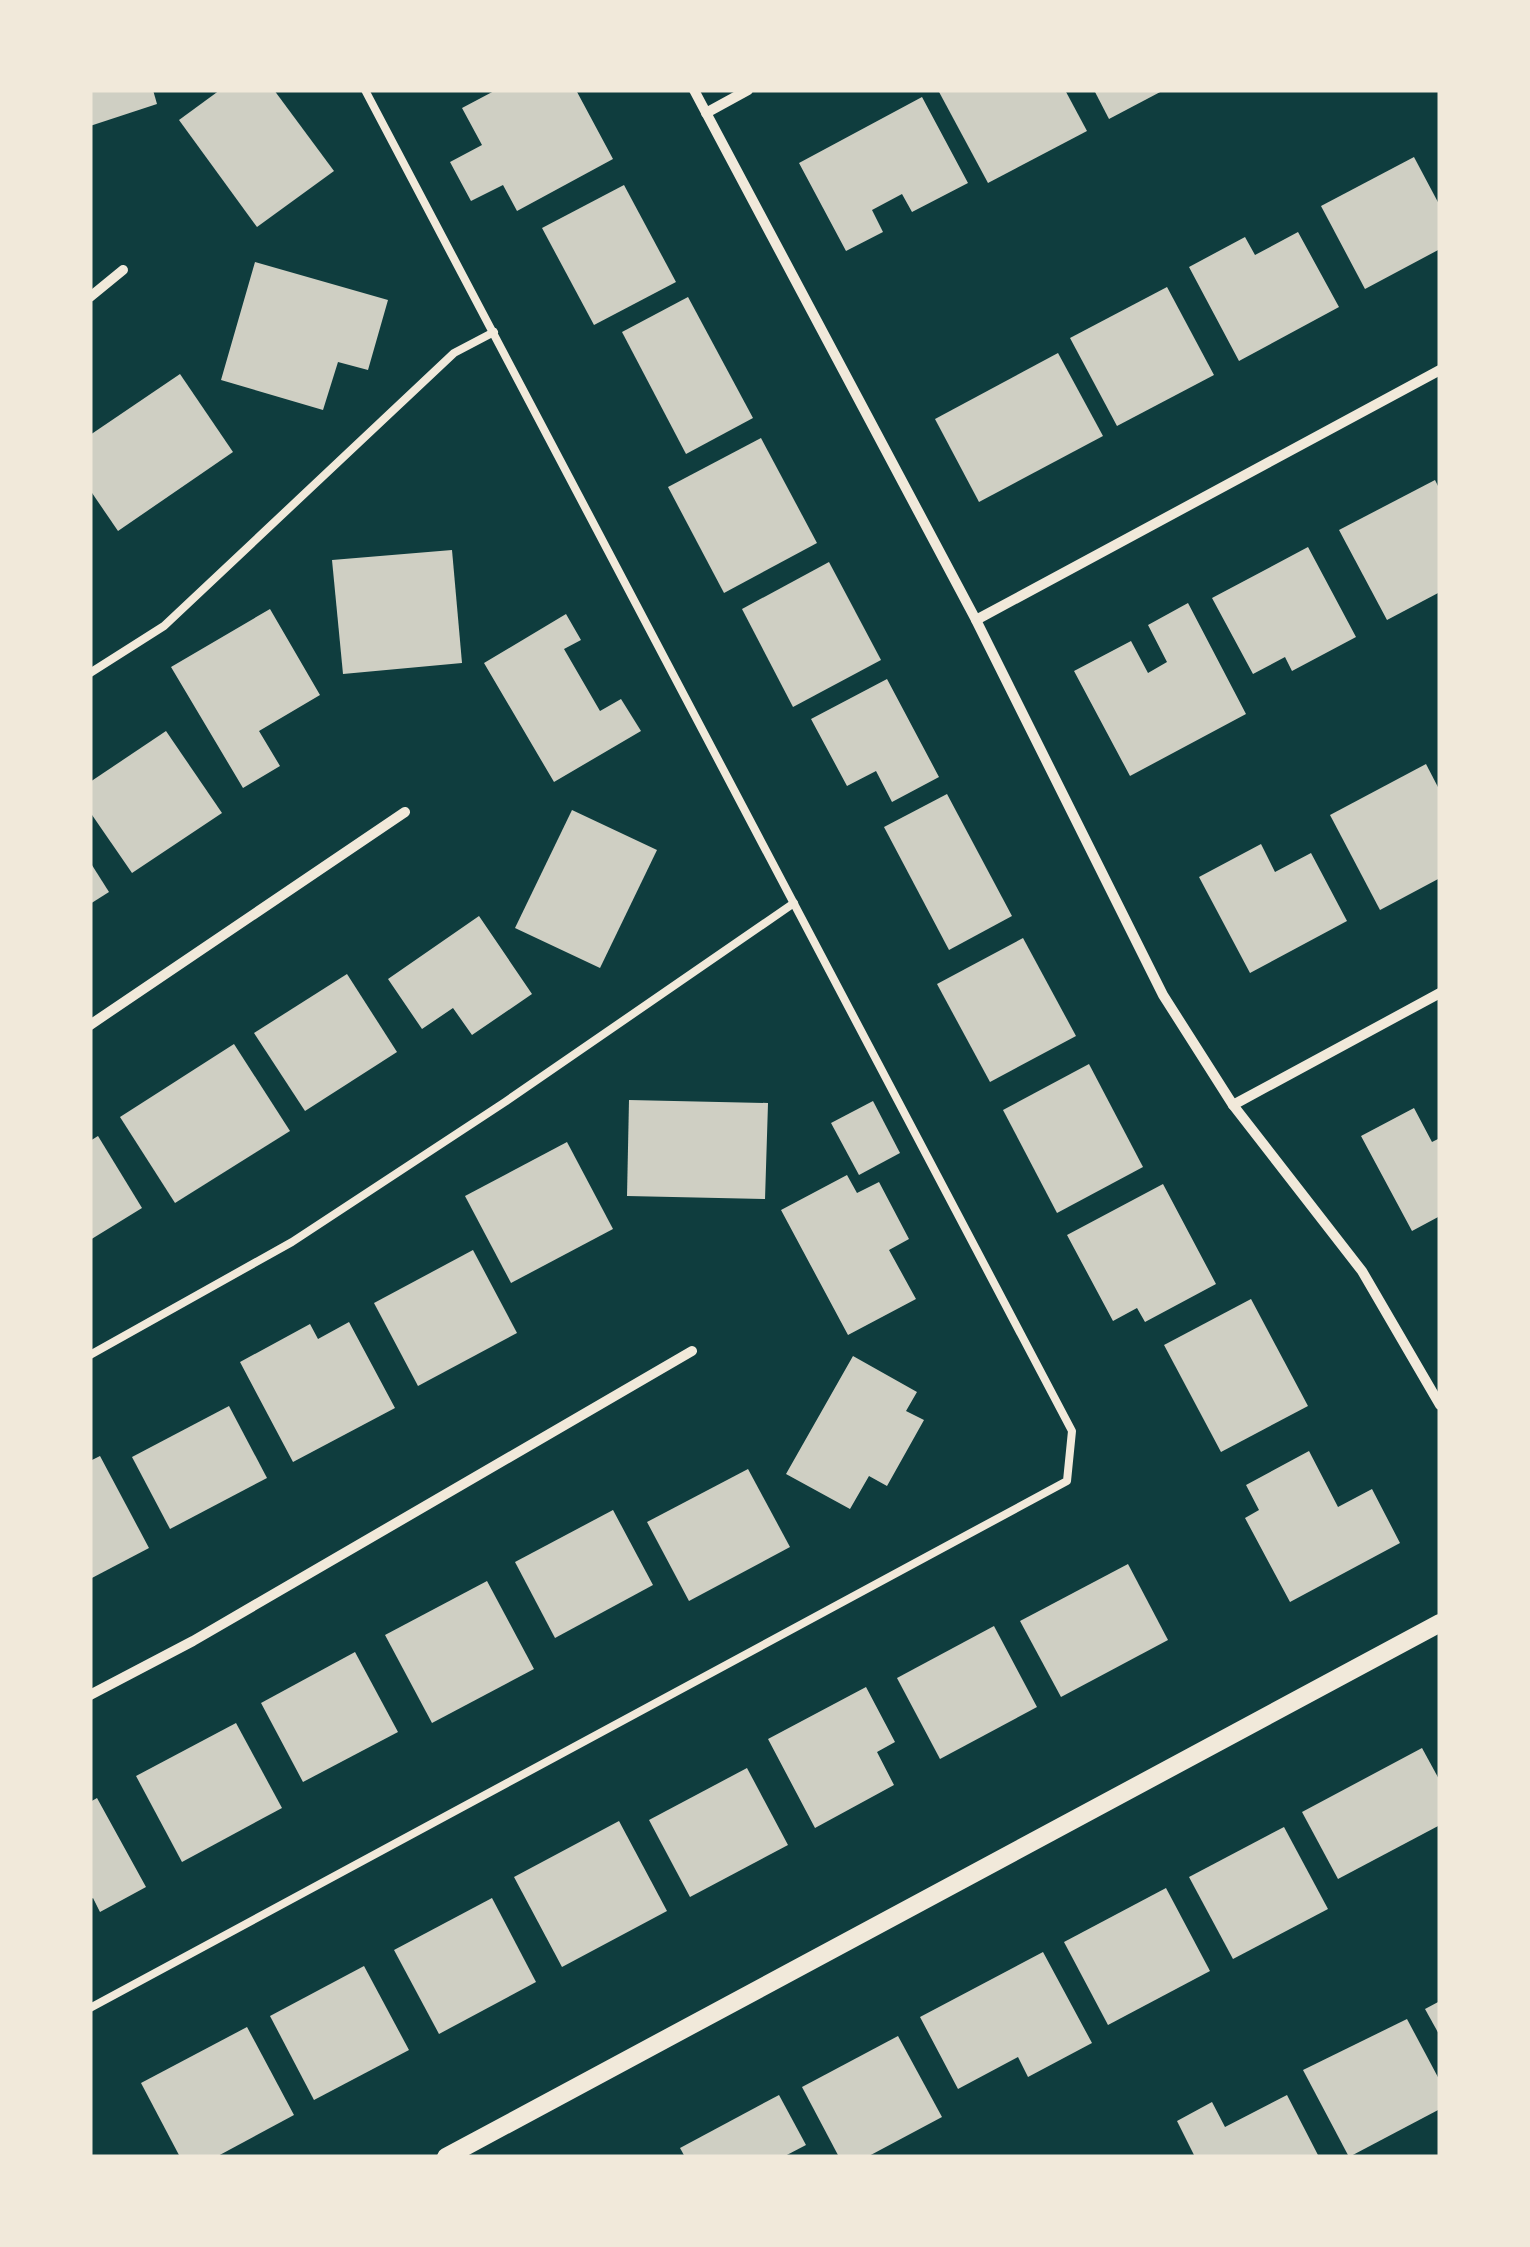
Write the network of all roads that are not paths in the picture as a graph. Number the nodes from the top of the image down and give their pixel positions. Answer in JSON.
{"nodes":[{"id":1,"x":365,"y":90,"type":"edge"},
{"id":2,"x":694,"y":90,"type":"edge"},
{"id":3,"x":748,"y":90,"type":"edge"},
{"id":4,"x":706,"y":113,"type":"junction"},
{"id":5,"x":124,"y":270,"type":"dead end"},
{"id":6,"x":90,"y":297,"type":"edge"},
{"id":7,"x":494,"y":332,"type":"junction"},
{"id":8,"x":1440,"y":370,"type":"edge"},
{"id":9,"x":976,"y":620,"type":"junction"},
{"id":10,"x":90,"y":673,"type":"edge"},
{"id":11,"x":405,"y":812,"type":"dead end"},
{"id":12,"x":794,"y":903,"type":"junction"},
{"id":13,"x":1440,"y":993,"type":"edge"},
{"id":14,"x":90,"y":1026,"type":"edge"},
{"id":15,"x":1233,"y":1105,"type":"junction"},
{"id":16,"x":692,"y":1351,"type":"dead end"},
{"id":17,"x":90,"y":1355,"type":"edge"},
{"id":18,"x":1440,"y":1405,"type":"edge"},
{"id":19,"x":1440,"y":1623,"type":"edge"},
{"id":20,"x":90,"y":1695,"type":"edge"},
{"id":21,"x":90,"y":2008,"type":"edge"},
{"id":22,"x":446,"y":2157,"type":"edge"}],
"edges":[{"from":1,"to":7,"type":"lane"},
{"from":2,"to":4,"type":"street"},
{"from":3,"to":4,"type":"street"},
{"from":4,"to":9,"type":"street"},
{"from":5,"to":6,"type":"street"},
{"from":7,"to":10,"type":"lane"},
{"from":7,"to":12,"type":"lane"},
{"from":8,"to":9,"type":"street"},
{"from":9,"to":15,"type":"street"},
{"from":11,"to":14,"type":"street"},
{"from":12,"to":17,"type":"lane"},
{"from":12,"to":21,"type":"lane"},
{"from":13,"to":15,"type":"street"},
{"from":15,"to":18,"type":"street"},
{"from":16,"to":20,"type":"street"},
{"from":19,"to":22,"type":"street"}]}
